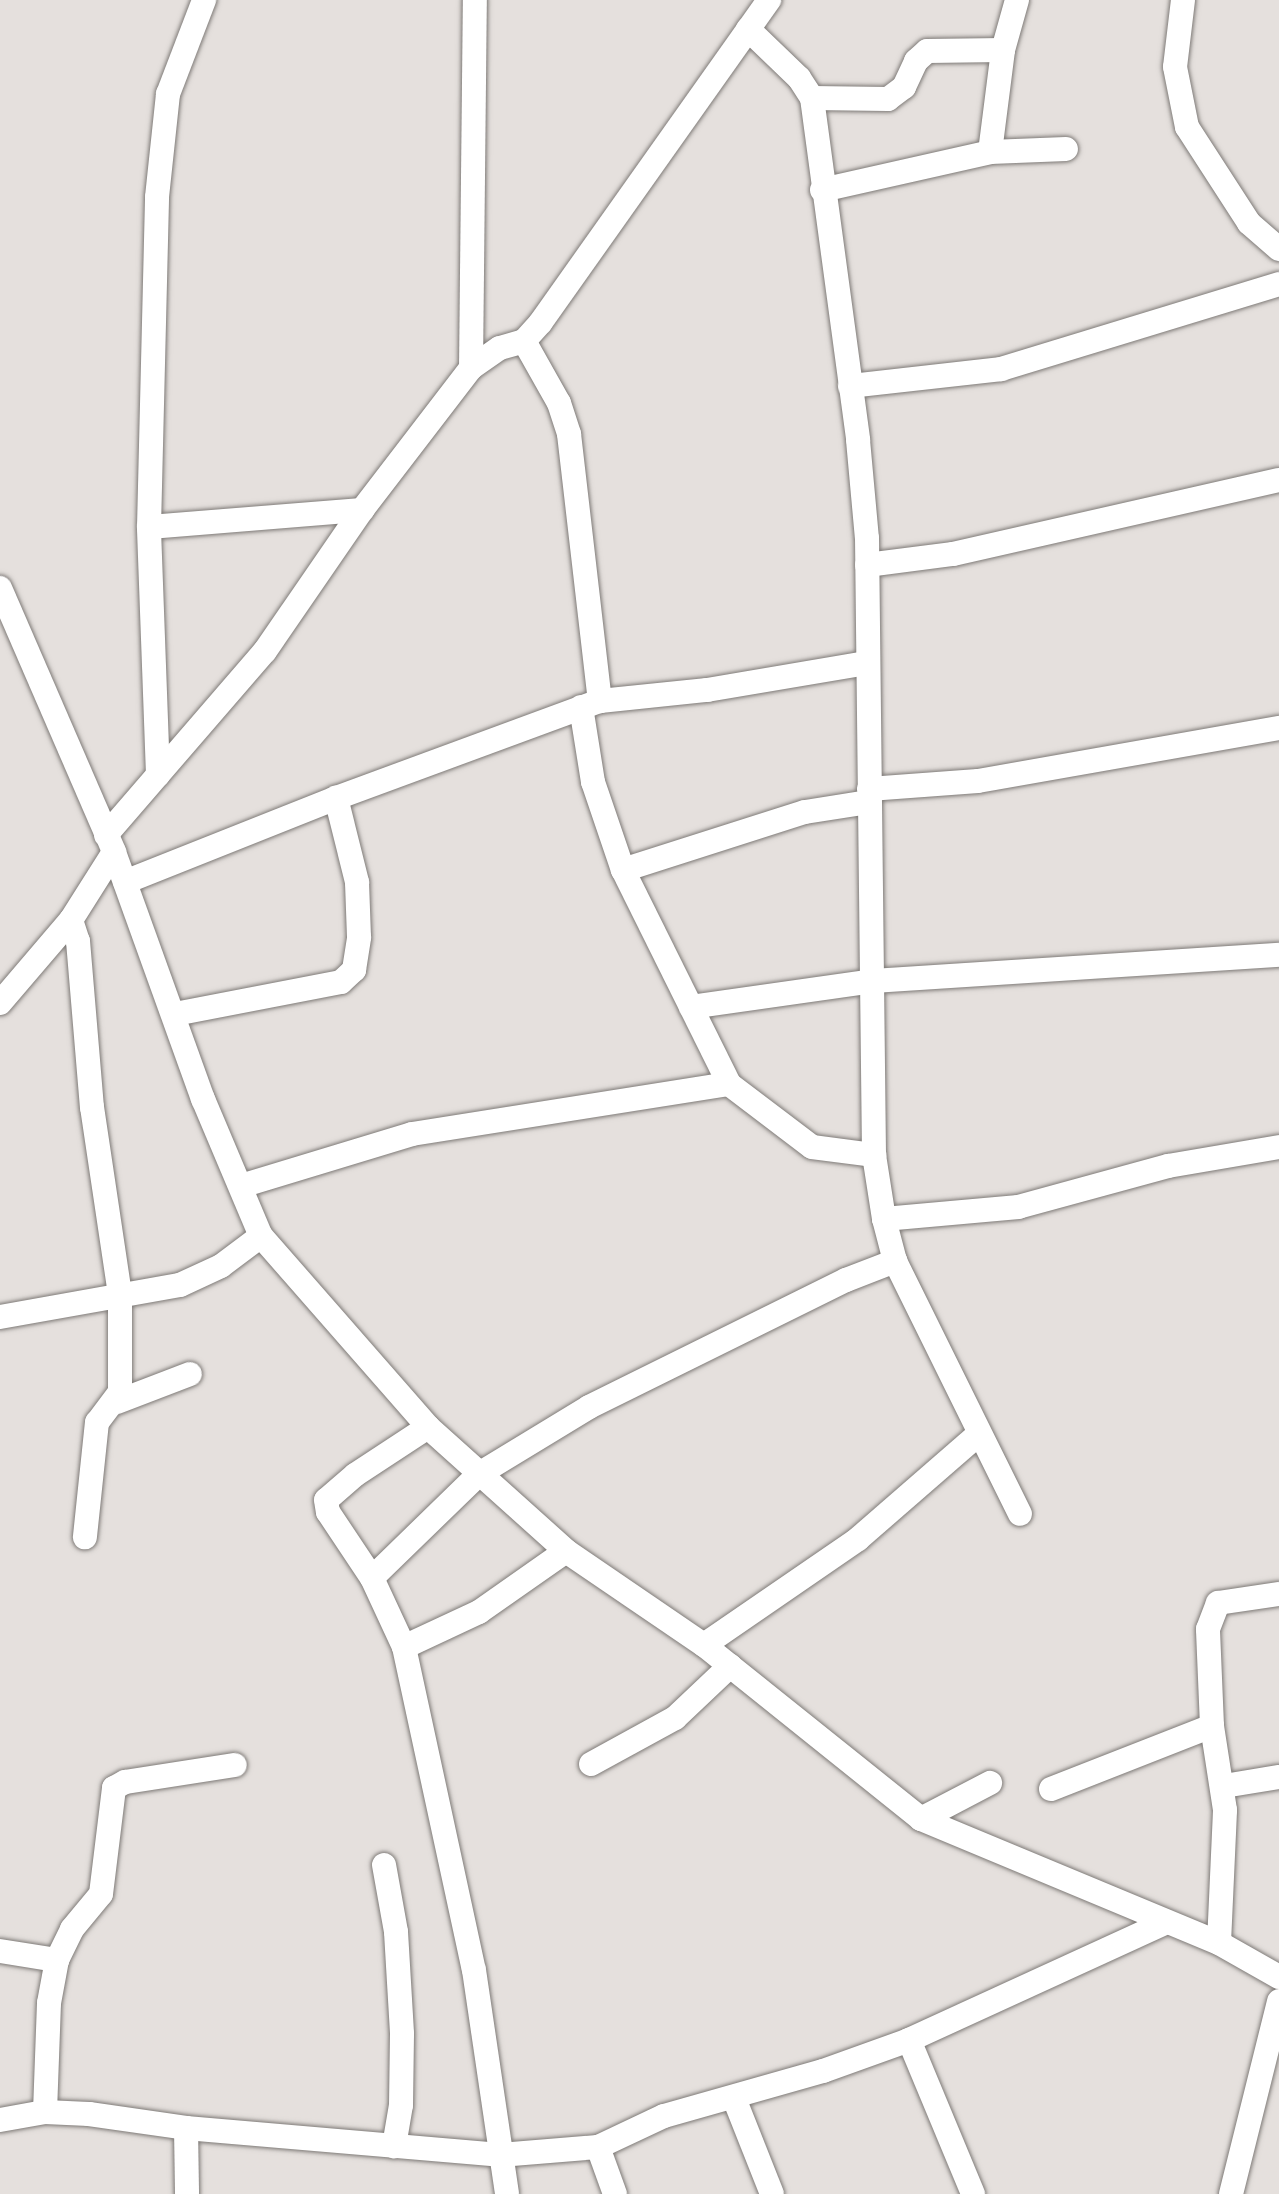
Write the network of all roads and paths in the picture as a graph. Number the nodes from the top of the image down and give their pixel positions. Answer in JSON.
{"nodes":[{"id":1,"x":204,"y":0,"type":"edge"},
{"id":2,"x":475,"y":0,"type":"edge"},
{"id":3,"x":769,"y":0,"type":"edge"},
{"id":4,"x":1017,"y":0,"type":"edge"},
{"id":5,"x":1183,"y":0,"type":"edge"},
{"id":6,"x":748,"y":29,"type":"junction"},
{"id":7,"x":1003,"y":50,"type":"junction"},
{"id":8,"x":812,"y":99,"type":"junction"},
{"id":9,"x":1066,"y":149,"type":"dead end"},
{"id":10,"x":990,"y":152,"type":"junction"},
{"id":11,"x":822,"y":190,"type":"junction"},
{"id":12,"x":1279,"y":249,"type":"edge"},
{"id":13,"x":1279,"y":284,"type":"edge"},
{"id":14,"x":524,"y":341,"type":"junction"},
{"id":15,"x":471,"y":368,"type":"junction"},
{"id":16,"x":850,"y":386,"type":"junction"},
{"id":17,"x":1279,"y":480,"type":"edge"},
{"id":18,"x":362,"y":510,"type":"junction"},
{"id":19,"x":149,"y":527,"type":"junction"},
{"id":20,"x":867,"y":565,"type":"junction"},
{"id":21,"x":0,"y":588,"type":"edge"},
{"id":22,"x":866,"y":663,"type":"junction"},
{"id":23,"x":591,"y":704,"type":"junction"},
{"id":24,"x":1279,"y":728,"type":"edge"},
{"id":25,"x":158,"y":775,"type":"junction"},
{"id":26,"x":869,"y":796,"type":"junction"},
{"id":27,"x":336,"y":798,"type":"junction"},
{"id":28,"x":110,"y":844,"type":"junction"},
{"id":29,"x":623,"y":870,"type":"junction"},
{"id":30,"x":125,"y":882,"type":"junction"},
{"id":31,"x":71,"y":920,"type":"junction"},
{"id":32,"x":1279,"y":955,"type":"edge"},
{"id":33,"x":873,"y":981,"type":"junction"},
{"id":34,"x":0,"y":1003,"type":"edge"},
{"id":35,"x":691,"y":1007,"type":"junction"},
{"id":36,"x":175,"y":1014,"type":"junction"},
{"id":37,"x":729,"y":1084,"type":"junction"},
{"id":38,"x":1279,"y":1147,"type":"edge"},
{"id":39,"x":874,"y":1155,"type":"junction"},
{"id":40,"x":241,"y":1185,"type":"junction"},
{"id":41,"x":884,"y":1219,"type":"junction"},
{"id":42,"x":261,"y":1236,"type":"junction"},
{"id":43,"x":895,"y":1261,"type":"junction"},
{"id":44,"x":120,"y":1295,"type":"junction"},
{"id":45,"x":0,"y":1317,"type":"edge"},
{"id":46,"x":190,"y":1374,"type":"dead end"},
{"id":47,"x":117,"y":1402,"type":"junction"},
{"id":48,"x":428,"y":1427,"type":"junction"},
{"id":49,"x":979,"y":1434,"type":"junction"},
{"id":50,"x":479,"y":1474,"type":"junction"},
{"id":51,"x":1020,"y":1514,"type":"dead end"},
{"id":52,"x":85,"y":1538,"type":"dead end"},
{"id":53,"x":566,"y":1551,"type":"junction"},
{"id":54,"x":372,"y":1578,"type":"junction"},
{"id":55,"x":1279,"y":1594,"type":"edge"},
{"id":56,"x":704,"y":1645,"type":"junction"},
{"id":57,"x":404,"y":1647,"type":"junction"},
{"id":58,"x":730,"y":1666,"type":"junction"},
{"id":59,"x":1212,"y":1726,"type":"junction"},
{"id":60,"x":592,"y":1764,"type":"dead end"},
{"id":61,"x":234,"y":1765,"type":"dead end"},
{"id":62,"x":1279,"y":1777,"type":"edge"},
{"id":63,"x":990,"y":1783,"type":"dead end"},
{"id":64,"x":1224,"y":1786,"type":"junction"},
{"id":65,"x":1051,"y":1789,"type":"dead end"},
{"id":66,"x":921,"y":1819,"type":"junction"},
{"id":67,"x":384,"y":1865,"type":"dead end"},
{"id":68,"x":1165,"y":1923,"type":"junction"},
{"id":69,"x":1219,"y":1943,"type":"junction"},
{"id":70,"x":0,"y":1951,"type":"edge"},
{"id":71,"x":57,"y":1960,"type":"junction"},
{"id":72,"x":1279,"y":1977,"type":"edge"},
{"id":73,"x":1279,"y":2001,"type":"edge"},
{"id":74,"x":909,"y":2040,"type":"junction"},
{"id":75,"x":734,"y":2098,"type":"junction"},
{"id":76,"x":45,"y":2112,"type":"junction"},
{"id":77,"x":0,"y":2120,"type":"edge"},
{"id":78,"x":186,"y":2128,"type":"junction"},
{"id":79,"x":394,"y":2146,"type":"junction"},
{"id":80,"x":598,"y":2147,"type":"junction"},
{"id":81,"x":500,"y":2155,"type":"junction"},
{"id":82,"x":187,"y":2194,"type":"edge"},
{"id":83,"x":506,"y":2194,"type":"edge"},
{"id":84,"x":615,"y":2194,"type":"edge"},
{"id":85,"x":772,"y":2194,"type":"edge"},
{"id":86,"x":974,"y":2194,"type":"edge"},
{"id":87,"x":1231,"y":2194,"type":"edge"}],
"edges":[{"from":1,"to":19,"type":"street"},
{"from":2,"to":15,"type":"street"},
{"from":3,"to":6,"type":"street"},
{"from":4,"to":7,"type":"street"},
{"from":5,"to":12,"type":"street"},
{"from":6,"to":8,"type":"street"},
{"from":6,"to":14,"type":"street"},
{"from":7,"to":8,"type":"street"},
{"from":7,"to":10,"type":"street"},
{"from":8,"to":11,"type":"street"},
{"from":9,"to":10,"type":"street"},
{"from":10,"to":11,"type":"street"},
{"from":11,"to":16,"type":"street"},
{"from":13,"to":16,"type":"street"},
{"from":14,"to":15,"type":"street"},
{"from":14,"to":23,"type":"street"},
{"from":15,"to":18,"type":"street"},
{"from":16,"to":20,"type":"street"},
{"from":17,"to":20,"type":"street"},
{"from":18,"to":19,"type":"street"},
{"from":18,"to":25,"type":"street"},
{"from":19,"to":25,"type":"street"},
{"from":20,"to":22,"type":"street"},
{"from":21,"to":28,"type":"street"},
{"from":22,"to":23,"type":"street"},
{"from":22,"to":26,"type":"street"},
{"from":23,"to":27,"type":"street"},
{"from":23,"to":29,"type":"street"},
{"from":24,"to":26,"type":"street"},
{"from":25,"to":28,"type":"street"},
{"from":26,"to":29,"type":"street"},
{"from":26,"to":33,"type":"street"},
{"from":27,"to":30,"type":"street"},
{"from":27,"to":36,"type":"street"},
{"from":28,"to":30,"type":"street"},
{"from":28,"to":31,"type":"street"},
{"from":29,"to":35,"type":"street"},
{"from":30,"to":36,"type":"street"},
{"from":31,"to":34,"type":"street"},
{"from":31,"to":44,"type":"street"},
{"from":32,"to":33,"type":"street"},
{"from":33,"to":35,"type":"street"},
{"from":33,"to":39,"type":"street"},
{"from":35,"to":37,"type":"street"},
{"from":36,"to":40,"type":"street"},
{"from":37,"to":39,"type":"street"},
{"from":37,"to":40,"type":"street"},
{"from":38,"to":41,"type":"street"},
{"from":39,"to":41,"type":"street"},
{"from":40,"to":42,"type":"street"},
{"from":41,"to":43,"type":"street"},
{"from":42,"to":44,"type":"street"},
{"from":42,"to":48,"type":"street"},
{"from":43,"to":49,"type":"street"},
{"from":43,"to":50,"type":"street"},
{"from":44,"to":45,"type":"street"},
{"from":44,"to":47,"type":"street"},
{"from":46,"to":47,"type":"street"},
{"from":47,"to":52,"type":"street"},
{"from":48,"to":50,"type":"street"},
{"from":48,"to":54,"type":"street"},
{"from":49,"to":51,"type":"street"},
{"from":49,"to":56,"type":"street"},
{"from":50,"to":53,"type":"street"},
{"from":50,"to":54,"type":"street"},
{"from":53,"to":56,"type":"street"},
{"from":53,"to":57,"type":"street"},
{"from":54,"to":57,"type":"street"},
{"from":55,"to":59,"type":"street"},
{"from":56,"to":58,"type":"street"},
{"from":57,"to":81,"type":"street"},
{"from":58,"to":60,"type":"street"},
{"from":58,"to":66,"type":"street"},
{"from":59,"to":64,"type":"street"},
{"from":59,"to":65,"type":"street"},
{"from":61,"to":71,"type":"street"},
{"from":62,"to":64,"type":"street"},
{"from":63,"to":66,"type":"street"},
{"from":64,"to":69,"type":"street"},
{"from":66,"to":68,"type":"street"},
{"from":67,"to":79,"type":"street"},
{"from":68,"to":69,"type":"street"},
{"from":68,"to":74,"type":"street"},
{"from":69,"to":72,"type":"street"},
{"from":70,"to":71,"type":"street"},
{"from":71,"to":76,"type":"street"},
{"from":73,"to":87,"type":"street"},
{"from":74,"to":75,"type":"street"},
{"from":74,"to":86,"type":"street"},
{"from":75,"to":80,"type":"street"},
{"from":75,"to":85,"type":"street"},
{"from":76,"to":77,"type":"street"},
{"from":76,"to":78,"type":"street"},
{"from":78,"to":79,"type":"street"},
{"from":78,"to":82,"type":"street"},
{"from":79,"to":81,"type":"street"},
{"from":80,"to":81,"type":"street"},
{"from":80,"to":84,"type":"street"},
{"from":81,"to":83,"type":"street"}]}
